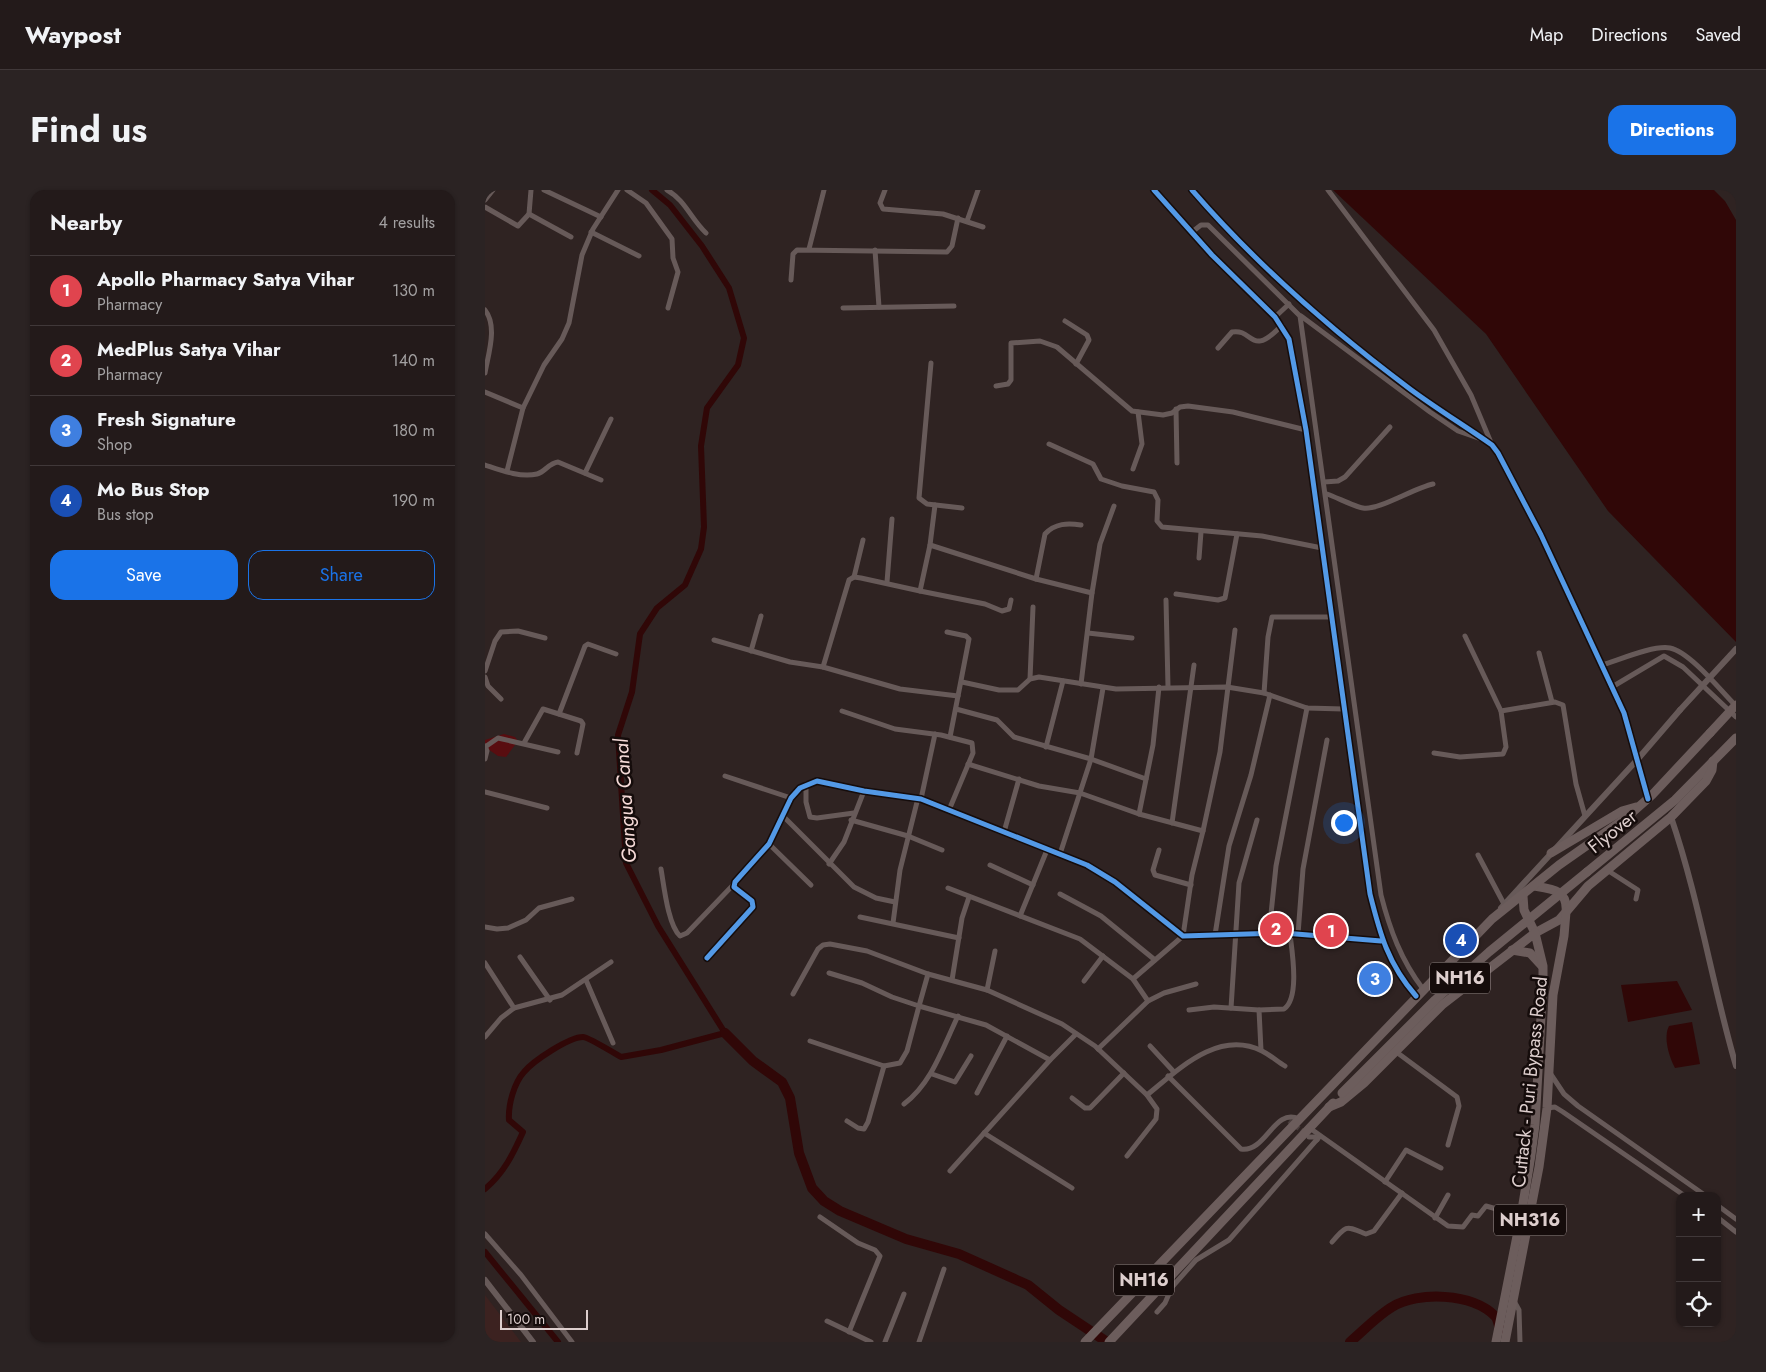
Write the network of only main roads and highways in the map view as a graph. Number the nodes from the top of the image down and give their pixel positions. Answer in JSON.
{"nodes":[{"id":1,"x":1736,"y":706,"type":"edge"},
{"id":2,"x":1736,"y":738,"type":"edge"},
{"id":3,"x":1713,"y":762,"type":"junction"},
{"id":4,"x":1640,"y":806,"type":"junction"},
{"id":5,"x":1551,"y":853,"type":"road end"},
{"id":6,"x":1534,"y":886,"type":"junction"},
{"id":7,"x":1523,"y":896,"type":"junction"},
{"id":8,"x":1577,"y":898,"type":"junction"},
{"id":9,"x":1566,"y":912,"type":"junction"},
{"id":10,"x":1565,"y":928,"type":"junction"},
{"id":11,"x":1535,"y":933,"type":"junction"},
{"id":12,"x":1512,"y":950,"type":"junction"},
{"id":13,"x":1543,"y":966,"type":"junction"},
{"id":14,"x":1329,"y":1108,"type":"junction"},
{"id":15,"x":1501,"y":1339,"type":"edge"},
{"id":16,"x":1085,"y":1342,"type":"edge"},
{"id":17,"x":1109,"y":1342,"type":"edge"}],
"edges":[{"from":1,"to":4,"type":"highway","number":"NH16","bridge":true},
{"from":2,"to":3,"type":"highway","number":"NH16"},
{"from":3,"to":8,"type":"highway"},
{"from":3,"to":14,"type":"highway","name":"Flyover","number":"NH16","bridge":true},
{"from":4,"to":5,"type":"highway"},
{"from":4,"to":6,"type":"highway","number":"NH16"},
{"from":6,"to":7,"type":"highway","number":"NH16"},
{"from":6,"to":9,"type":"highway"},
{"from":7,"to":11,"type":"highway"},
{"from":7,"to":16,"type":"highway","number":"NH16"},
{"from":8,"to":9,"type":"highway"},
{"from":8,"to":10,"type":"highway"},
{"from":9,"to":10,"type":"highway","name":"Cuttack - Puri Bypass Road","number":"NH316"},
{"from":9,"to":11,"type":"highway"},
{"from":10,"to":15,"type":"highway","name":"Cuttack - Puri Bypass Road","number":"NH316"},
{"from":11,"to":12,"type":"highway"},
{"from":11,"to":13,"type":"highway","name":"Cuttack - Puri Bypass Road","number":"NH316"},
{"from":12,"to":13,"type":"highway"},
{"from":12,"to":14,"type":"highway"},
{"from":13,"to":15,"type":"highway","name":"Cuttack - Puri Bypass Road","number":"NH316"},
{"from":14,"to":17,"type":"highway","number":"NH16"}]}
